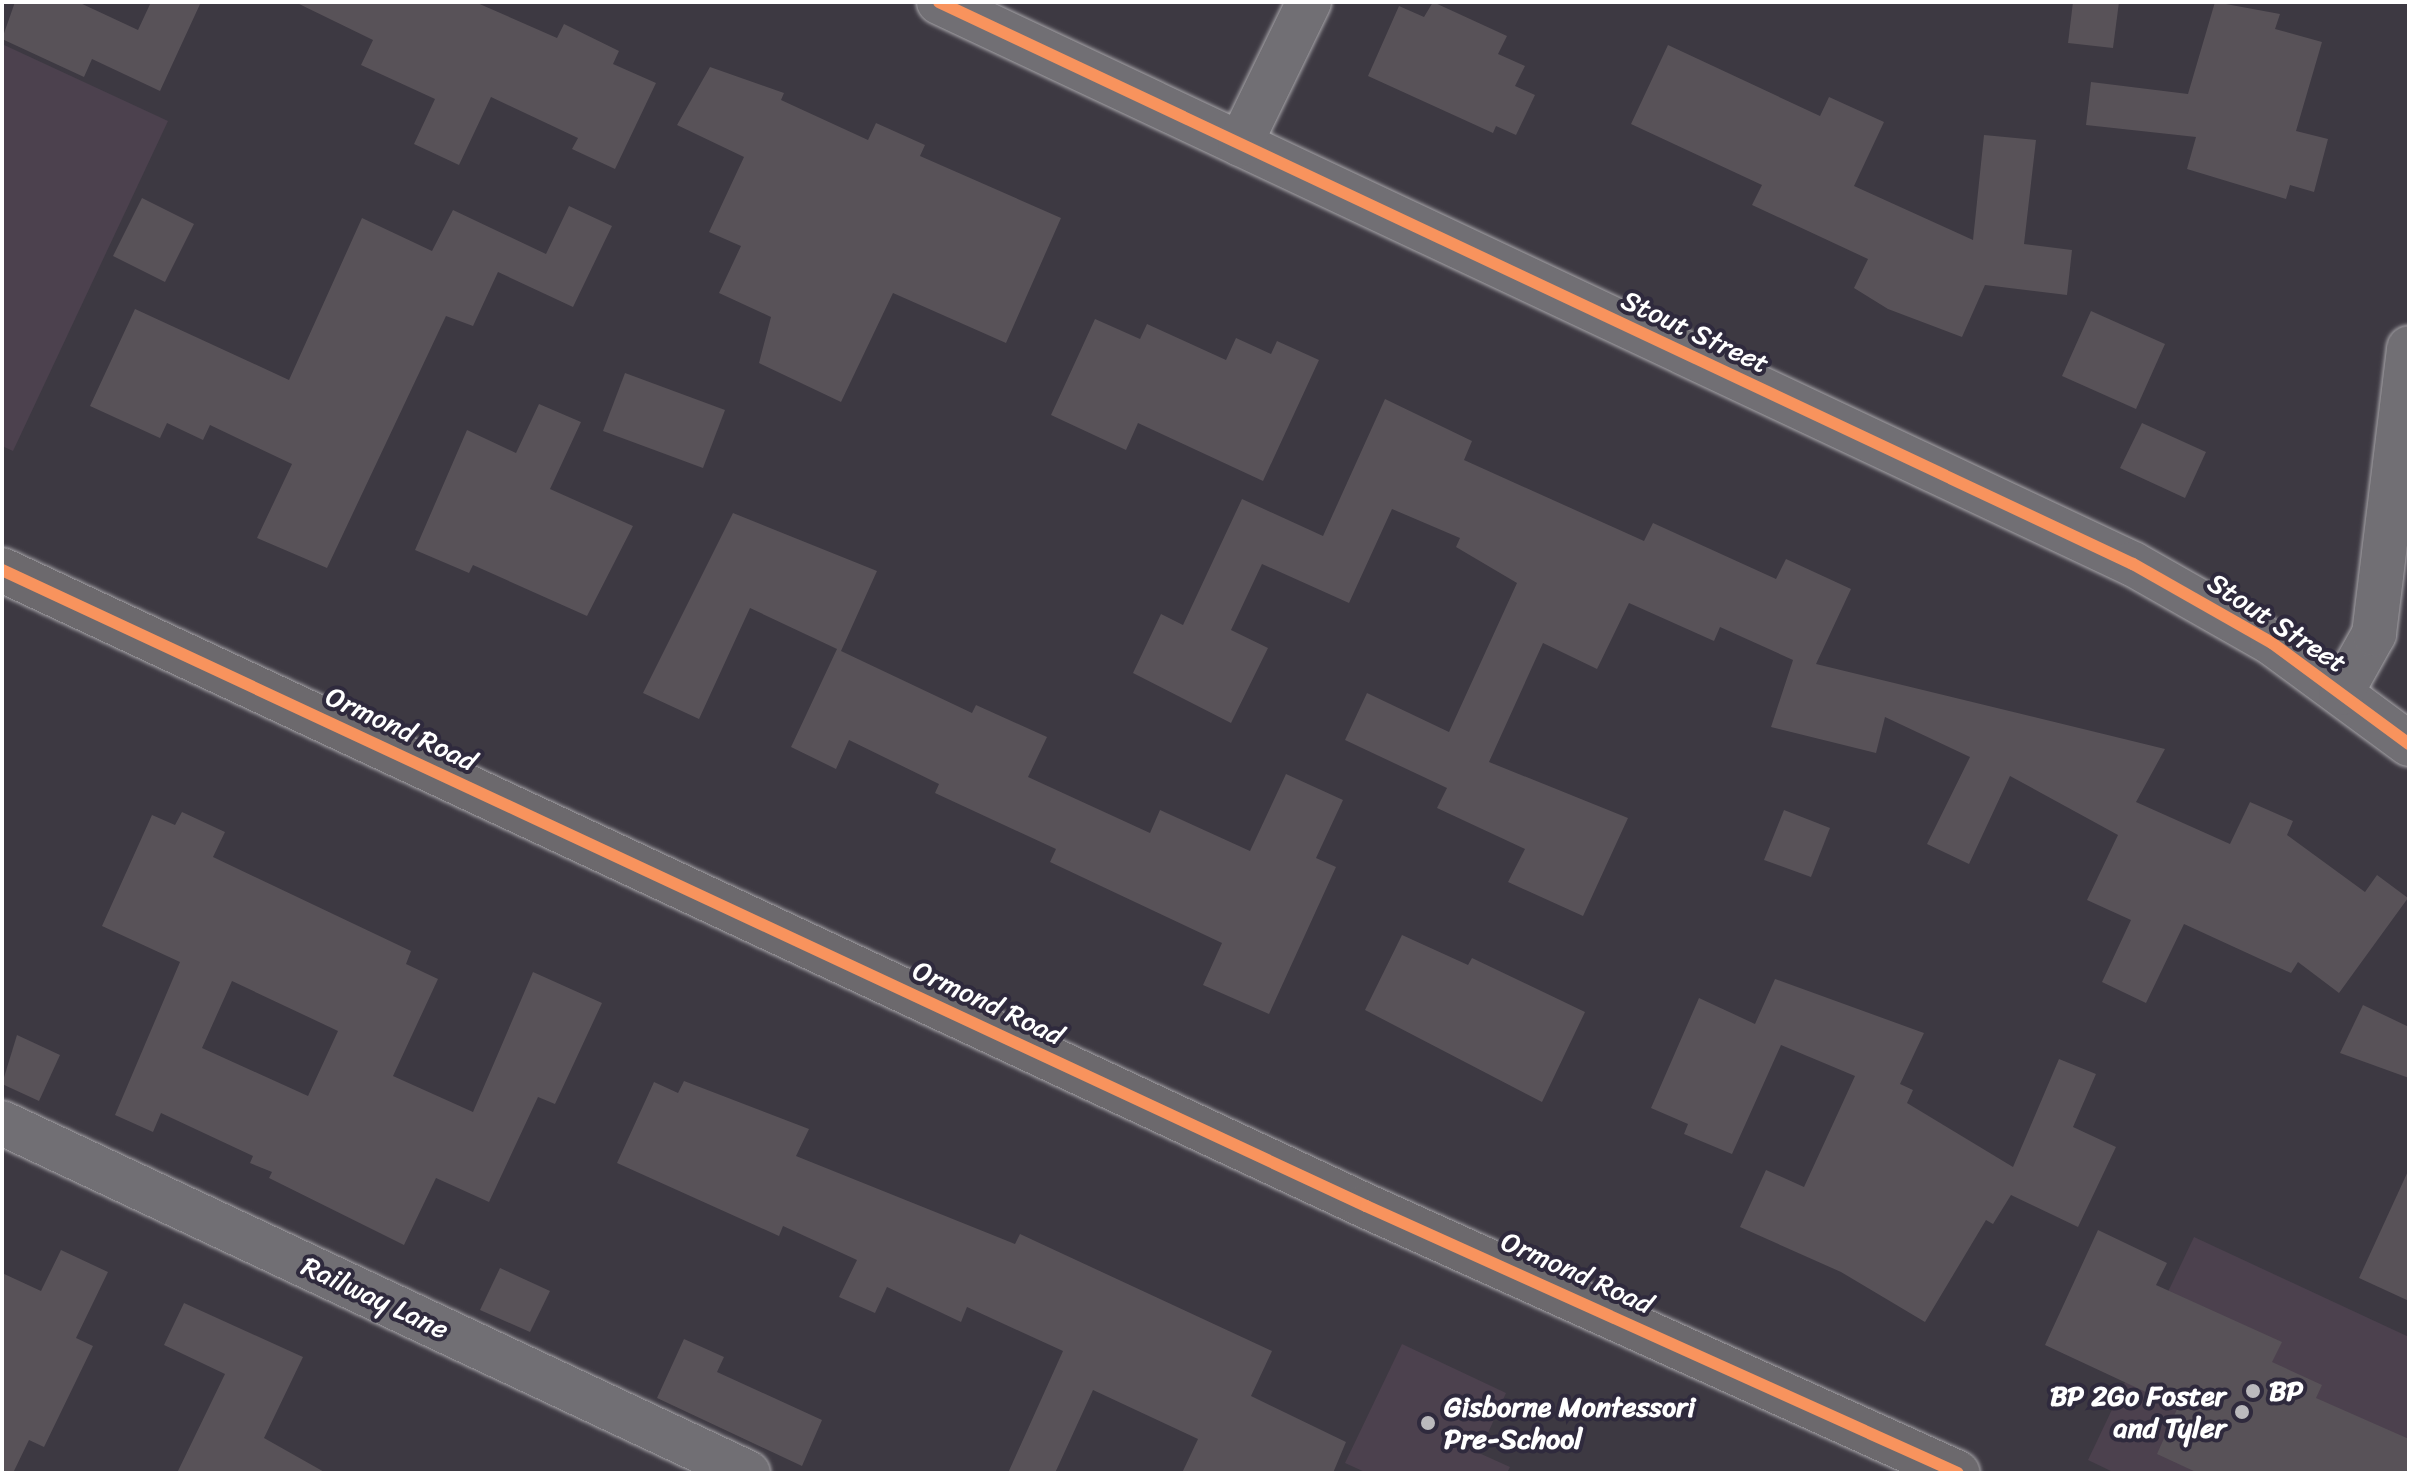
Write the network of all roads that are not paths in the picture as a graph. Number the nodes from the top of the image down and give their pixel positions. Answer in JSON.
{"nodes":[{"id":1,"x":939,"y":2,"type":"edge"},
{"id":2,"x":1309,"y":2,"type":"edge"},
{"id":3,"x":1240,"y":144,"type":"junction"},
{"id":4,"x":2409,"y":348,"type":"edge"},
{"id":5,"x":2,"y":570,"type":"edge"},
{"id":6,"x":2341,"y":693,"type":"junction"},
{"id":7,"x":2409,"y":744,"type":"edge"},
{"id":8,"x":2,"y":1123,"type":"edge"},
{"id":9,"x":748,"y":1473,"type":"edge"},
{"id":10,"x":1958,"y":1473,"type":"edge"}],
"edges":[{"from":1,"to":3,"type":"street","name":"Stout Street"},
{"from":2,"to":3,"type":"street"},
{"from":3,"to":6,"type":"street","name":"Stout Street"},
{"from":4,"to":6,"type":"street"},
{"from":5,"to":10,"type":"main road","name":"Ormond Road"},
{"from":6,"to":7,"type":"street","name":"Stout Street"},
{"from":8,"to":9,"type":"street","name":"Railway Lane"}]}
